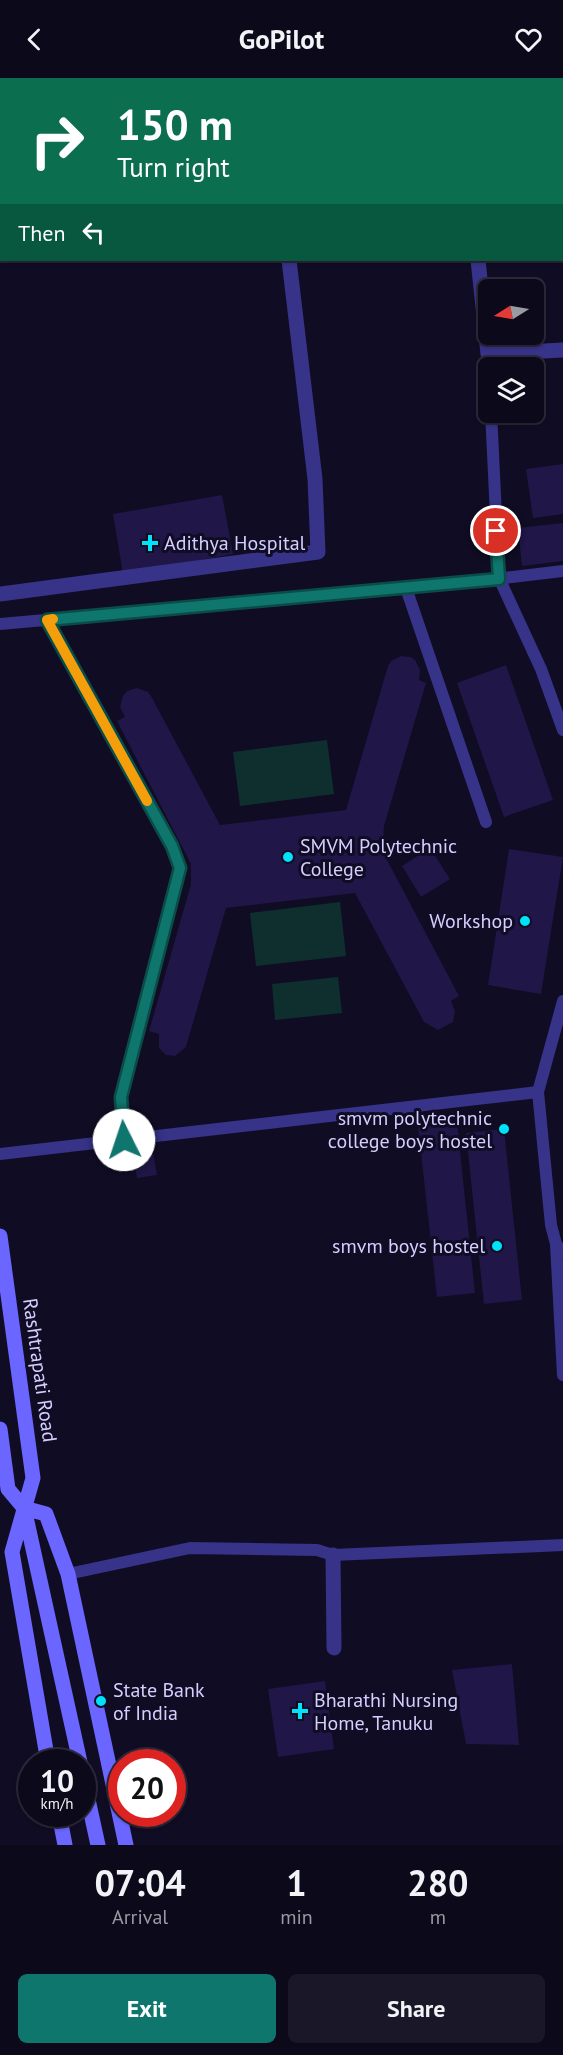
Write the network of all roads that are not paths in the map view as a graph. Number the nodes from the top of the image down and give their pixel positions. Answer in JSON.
{"nodes":[{"id":1,"x":289,"y":261,"type":"edge"},
{"id":2,"x":478,"y":261,"type":"edge"},
{"id":3,"x":563,"y":350,"type":"edge"},
{"id":4,"x":488,"y":354,"type":"junction"},
{"id":5,"x":488,"y":357,"type":"edge"},
{"id":6,"x":492,"y":423,"type":"edge"},
{"id":7,"x":563,"y":571,"type":"edge"},
{"id":8,"x":499,"y":579,"type":"junction"},
{"id":9,"x":406,"y":588,"type":"junction"},
{"id":10,"x":0,"y":594,"type":"edge"},
{"id":11,"x":47,"y":620,"type":"junction"},
{"id":12,"x":0,"y":624,"type":"edge"},
{"id":13,"x":563,"y":730,"type":"edge"},
{"id":14,"x":486,"y":822,"type":"dead end"},
{"id":15,"x":563,"y":1001,"type":"edge"},
{"id":16,"x":538,"y":1092,"type":"junction"},
{"id":17,"x":124,"y":1140,"type":"junction"},
{"id":18,"x":0,"y":1154,"type":"edge"},
{"id":19,"x":0,"y":1236,"type":"edge"},
{"id":20,"x":559,"y":1248,"type":"edge"},
{"id":21,"x":563,"y":1375,"type":"edge"},
{"id":22,"x":0,"y":1429,"type":"edge"},
{"id":23,"x":24,"y":1508,"type":"junction"},
{"id":24,"x":563,"y":1545,"type":"edge"},
{"id":25,"x":6,"y":1553,"type":"edge"},
{"id":26,"x":333,"y":1555,"type":"junction"},
{"id":27,"x":68,"y":1574,"type":"junction"},
{"id":28,"x":334,"y":1648,"type":"dead end"},
{"id":29,"x":45,"y":1749,"type":"edge"},
{"id":30,"x":77,"y":1749,"type":"edge"},
{"id":31,"x":62,"y":1827,"type":"edge"},
{"id":32,"x":94,"y":1827,"type":"edge"},
{"id":33,"x":66,"y":1845,"type":"edge"},
{"id":34,"x":98,"y":1845,"type":"edge"},
{"id":35,"x":126,"y":1845,"type":"edge"}],
"edges":[{"from":1,"to":10,"type":"street"},
{"from":2,"to":4,"type":"street"},
{"from":3,"to":4,"type":"street"},
{"from":4,"to":5,"type":"lane"},
{"from":6,"to":8,"type":"lane"},
{"from":7,"to":8,"type":"lane"},
{"from":8,"to":9,"type":"lane"},
{"from":8,"to":13,"type":"lane"},
{"from":9,"to":11,"type":"lane"},
{"from":9,"to":14,"type":"lane"},
{"from":11,"to":12,"type":"lane"},
{"from":11,"to":17,"type":"lane"},
{"from":15,"to":16,"type":"lane"},
{"from":16,"to":17,"type":"lane"},
{"from":16,"to":20,"type":"lane"},
{"from":17,"to":18,"type":"lane"},
{"from":19,"to":23,"type":"street","name":"Rashtrapati Road"},
{"from":20,"to":21,"type":"lane"},
{"from":22,"to":23,"type":"street","name":"Rashtrapati Road"},
{"from":23,"to":25,"type":"street"},
{"from":23,"to":27,"type":"street"},
{"from":23,"to":30,"type":"street","name":"Rashtrapati Road"},
{"from":24,"to":26,"type":"lane"},
{"from":25,"to":29,"type":"street"},
{"from":26,"to":27,"type":"lane"},
{"from":26,"to":28,"type":"street"},
{"from":27,"to":35,"type":"street"},
{"from":31,"to":33,"type":"street"},
{"from":32,"to":34,"type":"street"}]}
